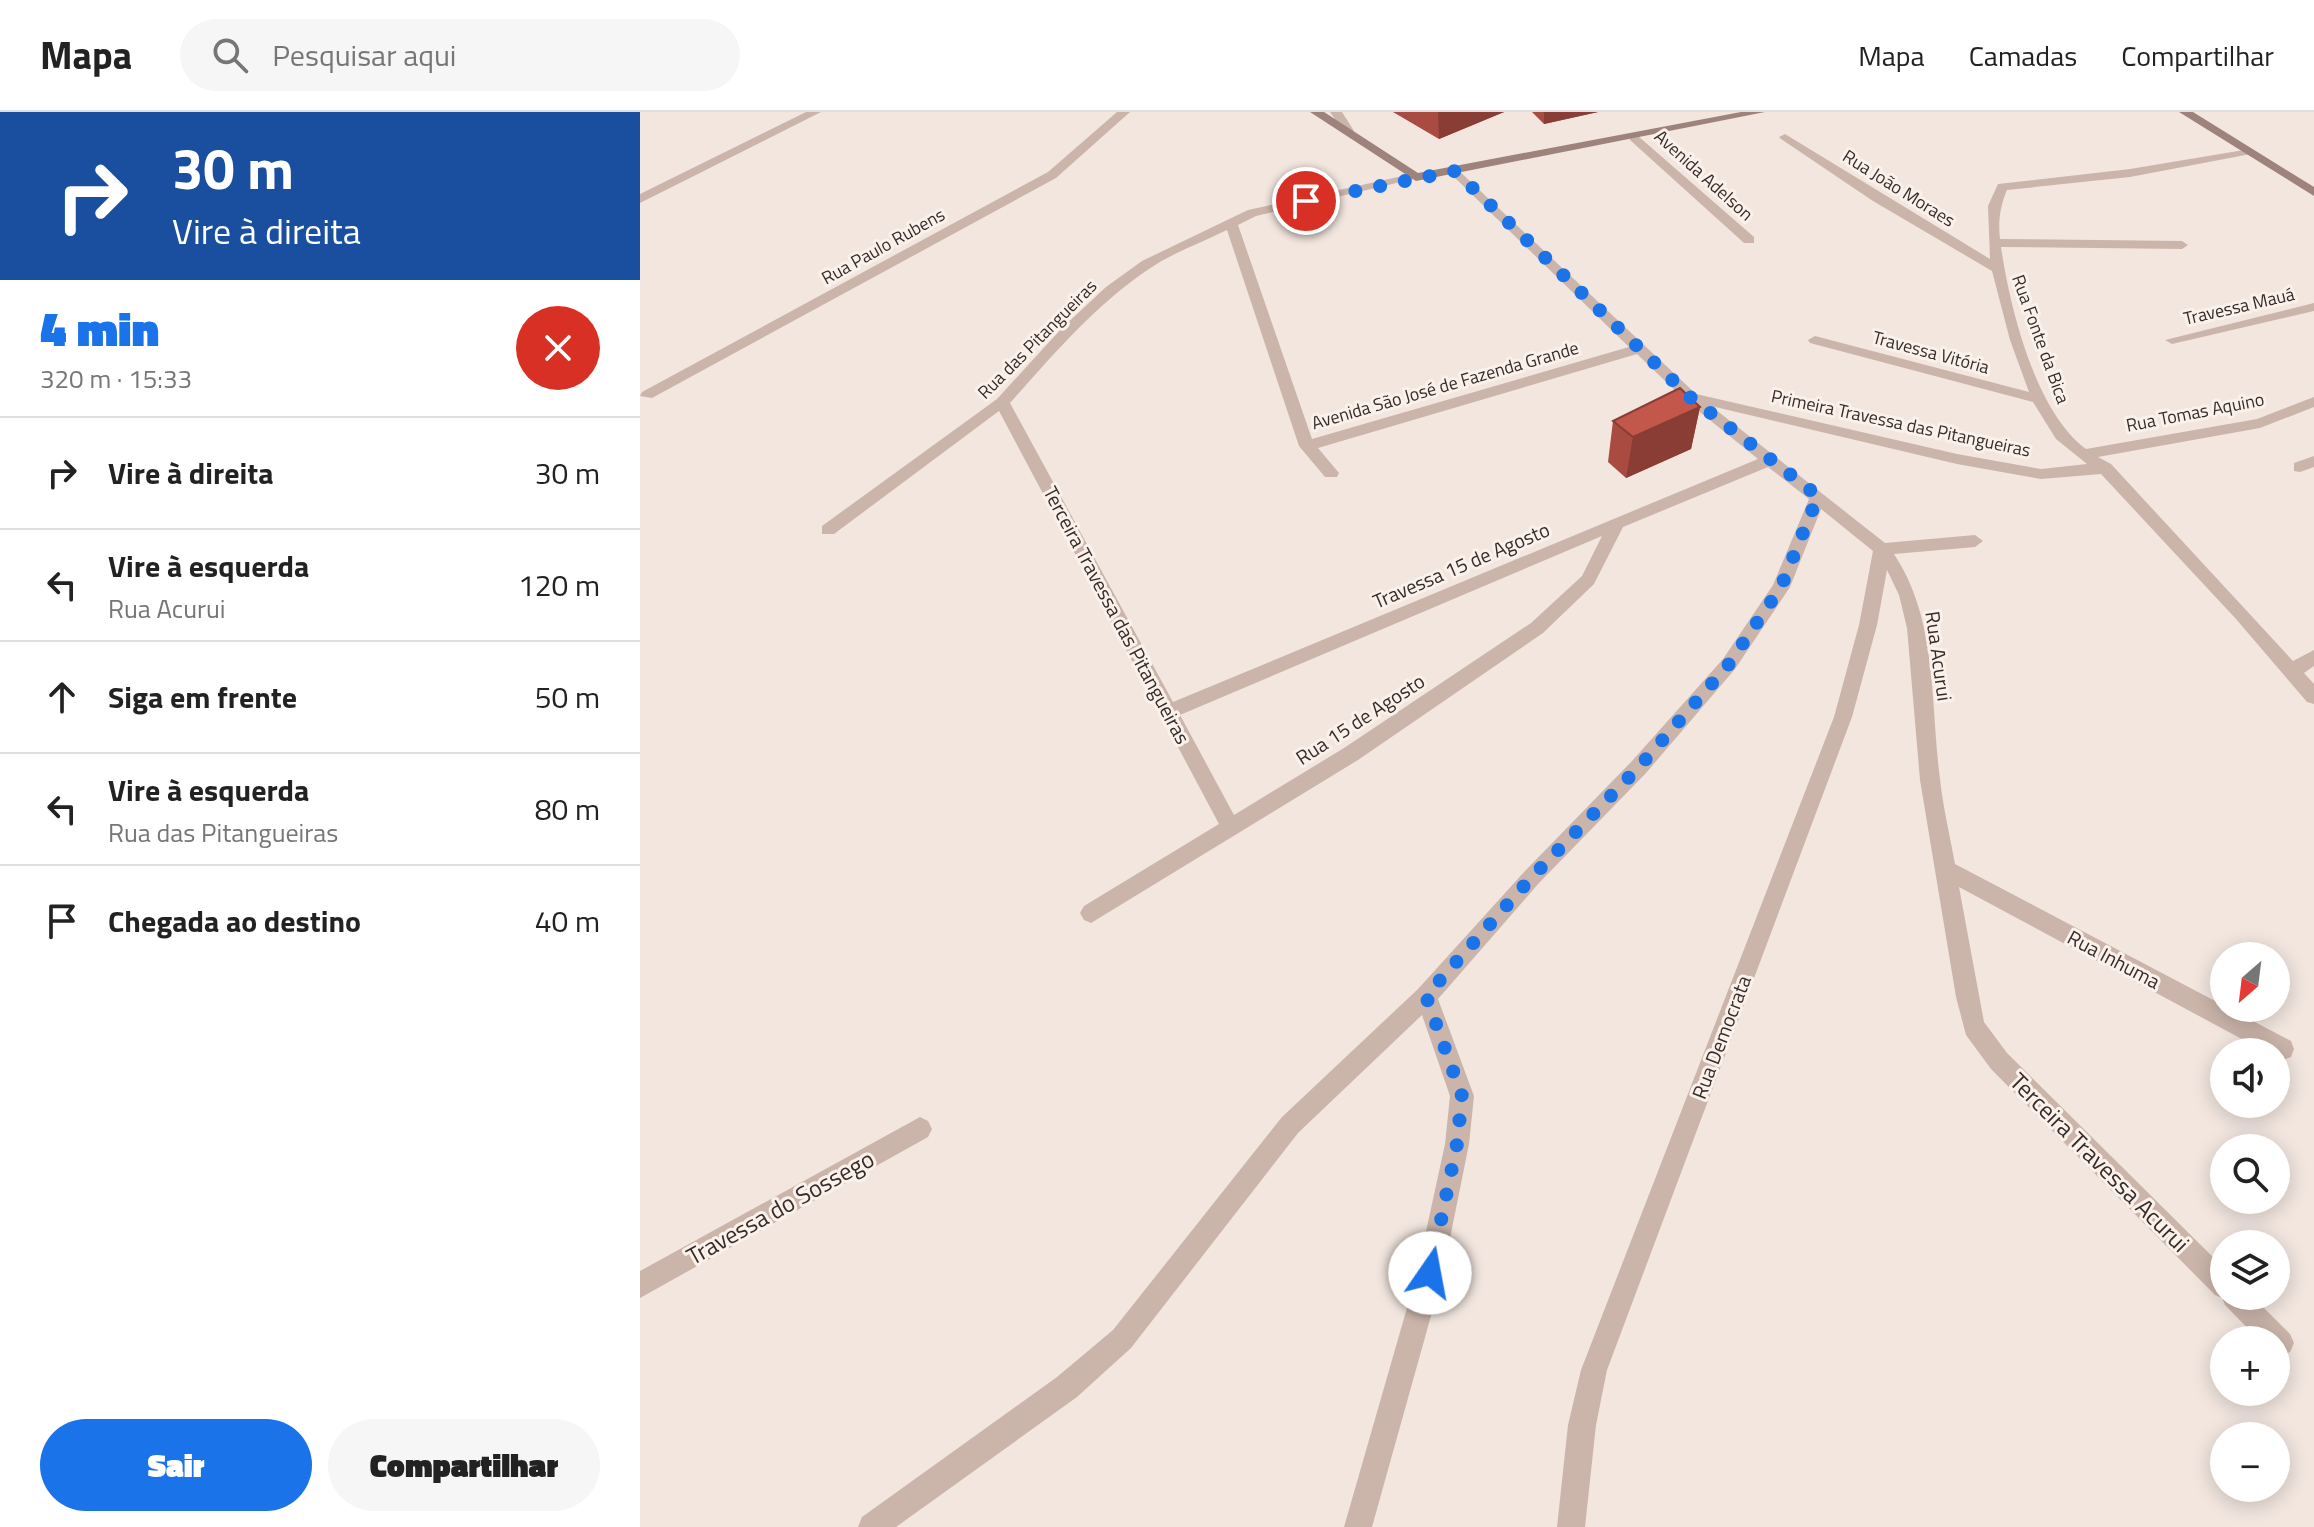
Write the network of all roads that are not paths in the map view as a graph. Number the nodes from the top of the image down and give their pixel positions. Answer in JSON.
{"nodes":[{"id":1,"x":815,"y":112,"type":"edge"},
{"id":2,"x":1124,"y":112,"type":"edge"},
{"id":3,"x":1316,"y":112,"type":"edge"},
{"id":4,"x":1336,"y":112,"type":"edge"},
{"id":5,"x":1759,"y":112,"type":"edge"},
{"id":6,"x":2185,"y":112,"type":"edge"},
{"id":7,"x":1348,"y":131,"type":"junction"},
{"id":8,"x":1785,"y":137,"type":"dead end"},
{"id":9,"x":1634,"y":138,"type":"junction"},
{"id":10,"x":2250,"y":153,"type":"junction"},
{"id":11,"x":1455,"y":171,"type":"junction"},
{"id":12,"x":1416,"y":177,"type":"junction"},
{"id":13,"x":2314,"y":192,"type":"edge"},
{"id":14,"x":640,"y":199,"type":"edge"},
{"id":15,"x":1230,"y":221,"type":"junction"},
{"id":16,"x":1749,"y":240,"type":"dead end"},
{"id":17,"x":1994,"y":243,"type":"junction"},
{"id":18,"x":2182,"y":245,"type":"dead end"},
{"id":19,"x":1995,"y":268,"type":"junction"},
{"id":20,"x":2314,"y":307,"type":"edge"},
{"id":21,"x":1815,"y":340,"type":"dead end"},
{"id":22,"x":2172,"y":340,"type":"dead end"},
{"id":23,"x":1640,"y":348,"type":"junction"},
{"id":24,"x":647,"y":395,"type":"dead end"},
{"id":25,"x":1690,"y":397,"type":"junction"},
{"id":26,"x":2039,"y":399,"type":"junction"},
{"id":27,"x":1002,"y":402,"type":"junction"},
{"id":28,"x":2314,"y":402,"type":"edge"},
{"id":29,"x":1307,"y":446,"type":"junction"},
{"id":30,"x":2082,"y":455,"type":"junction"},
{"id":31,"x":1769,"y":460,"type":"junction"},
{"id":32,"x":2105,"y":468,"type":"junction"},
{"id":33,"x":1331,"y":473,"type":"dead end"},
{"id":34,"x":1818,"y":496,"type":"junction"},
{"id":35,"x":1617,"y":524,"type":"junction"},
{"id":36,"x":828,"y":530,"type":"dead end"},
{"id":37,"x":1975,"y":541,"type":"dead end"},
{"id":38,"x":1882,"y":549,"type":"junction"},
{"id":39,"x":2313,"y":659,"type":"edge"},
{"id":40,"x":2292,"y":671,"type":"junction"},
{"id":41,"x":2314,"y":697,"type":"edge"},
{"id":42,"x":1169,"y":711,"type":"junction"},
{"id":43,"x":1231,"y":828,"type":"junction"},
{"id":44,"x":1945,"y":869,"type":"junction"},
{"id":45,"x":1091,"y":913,"type":"dead end"},
{"id":46,"x":1426,"y":996,"type":"junction"},
{"id":47,"x":1979,"y":1037,"type":"joint"},
{"id":48,"x":2262,"y":1038,"type":"edge"},
{"id":49,"x":920,"y":1129,"type":"dead end"},
{"id":50,"x":2210,"y":1272,"type":"edge"},
{"id":51,"x":640,"y":1285,"type":"edge"},
{"id":52,"x":2248,"y":1310,"type":"edge"},
{"id":53,"x":2264,"y":1326,"type":"edge"},
{"id":54,"x":872,"y":1527,"type":"edge"},
{"id":55,"x":1358,"y":1527,"type":"edge"},
{"id":56,"x":1571,"y":1527,"type":"edge"}],
"edges":[{"from":1,"to":14,"type":"street"},
{"from":2,"to":24,"type":"street","name":"Rua Paulo Rubens"},
{"from":3,"to":7,"type":"street"},
{"from":4,"to":7,"type":"street"},
{"from":5,"to":9,"type":"street","name":"Rua das Pitangueiras"},
{"from":6,"to":10,"type":"street"},
{"from":7,"to":12,"type":"street"},
{"from":8,"to":19,"type":"street","name":"Rua João Moraes"},
{"from":9,"to":11,"type":"street","name":"Rua das Pitangueiras"},
{"from":9,"to":16,"type":"street","name":"Avenida Adelson"},
{"from":10,"to":13,"type":"street"},
{"from":10,"to":17,"type":"street","name":"Rua Fonte da Bica"},
{"from":11,"to":12,"type":"street","name":"Rua das Pitangueiras"},
{"from":11,"to":23,"type":"street"},
{"from":12,"to":15,"type":"street","name":"Rua das Pitangueiras"},
{"from":15,"to":27,"type":"street","name":"Rua das Pitangueiras"},
{"from":15,"to":29,"type":"street"},
{"from":17,"to":18,"type":"street"},
{"from":17,"to":19,"type":"street","name":"Rua Fonte da Bica"},
{"from":19,"to":26,"type":"street","name":"Rua Fonte da Bica"},
{"from":20,"to":22,"type":"street","name":"Travessa Mauá"},
{"from":21,"to":26,"type":"street","name":"Travessa Vitória"},
{"from":23,"to":25,"type":"street","name":"Rua Acurui"},
{"from":23,"to":29,"type":"street","name":"Avenida São José de Fazenda Grande"},
{"from":25,"to":31,"type":"street","name":"Rua Acurui"},
{"from":25,"to":32,"type":"street","name":"Primeira Travessa das Pitangueiras"},
{"from":26,"to":30,"type":"street","name":"Rua Fonte da Bica"},
{"from":27,"to":36,"type":"street","name":"Rua das Pitangueiras"},
{"from":27,"to":42,"type":"street","name":"Terceira Travessa das Pitangueiras"},
{"from":28,"to":30,"type":"street","name":"Rua Tomas Aquino"},
{"from":29,"to":33,"type":"street"},
{"from":30,"to":32,"type":"street","name":"Rua Fonte da Bica"},
{"from":31,"to":34,"type":"street","name":"Rua Acurui"},
{"from":31,"to":35,"type":"street","name":"Travessa 15 de Agosto"},
{"from":32,"to":40,"type":"street","name":"Rua Fonte da Bica"},
{"from":34,"to":38,"type":"street","name":"Rua Acurui"},
{"from":34,"to":46,"type":"street"},
{"from":35,"to":42,"type":"street","name":"Travessa 15 de Agosto"},
{"from":35,"to":43,"type":"street","name":"Rua 15 de Agosto"},
{"from":37,"to":38,"type":"street"},
{"from":38,"to":44,"type":"street","name":"Rua Acurui"},
{"from":38,"to":56,"type":"street","name":"Rua Democrata"},
{"from":39,"to":40,"type":"street"},
{"from":40,"to":41,"type":"street","name":"Rua Fonte da Bica"},
{"from":42,"to":43,"type":"street","name":"Terceira Travessa das Pitangueiras"},
{"from":43,"to":45,"type":"street","name":"Rua 15 de Agosto"},
{"from":44,"to":47,"type":"street","name":"Rua Acurui"},
{"from":44,"to":48,"type":"street","name":"Rua Inhuma"},
{"from":46,"to":54,"type":"street"},
{"from":46,"to":55,"type":"street"},
{"from":47,"to":50,"type":"street","name":"Terceira Travessa Acurui"},
{"from":49,"to":51,"type":"street","name":"Travessa do Sossego"},
{"from":52,"to":53,"type":"street"}]}
